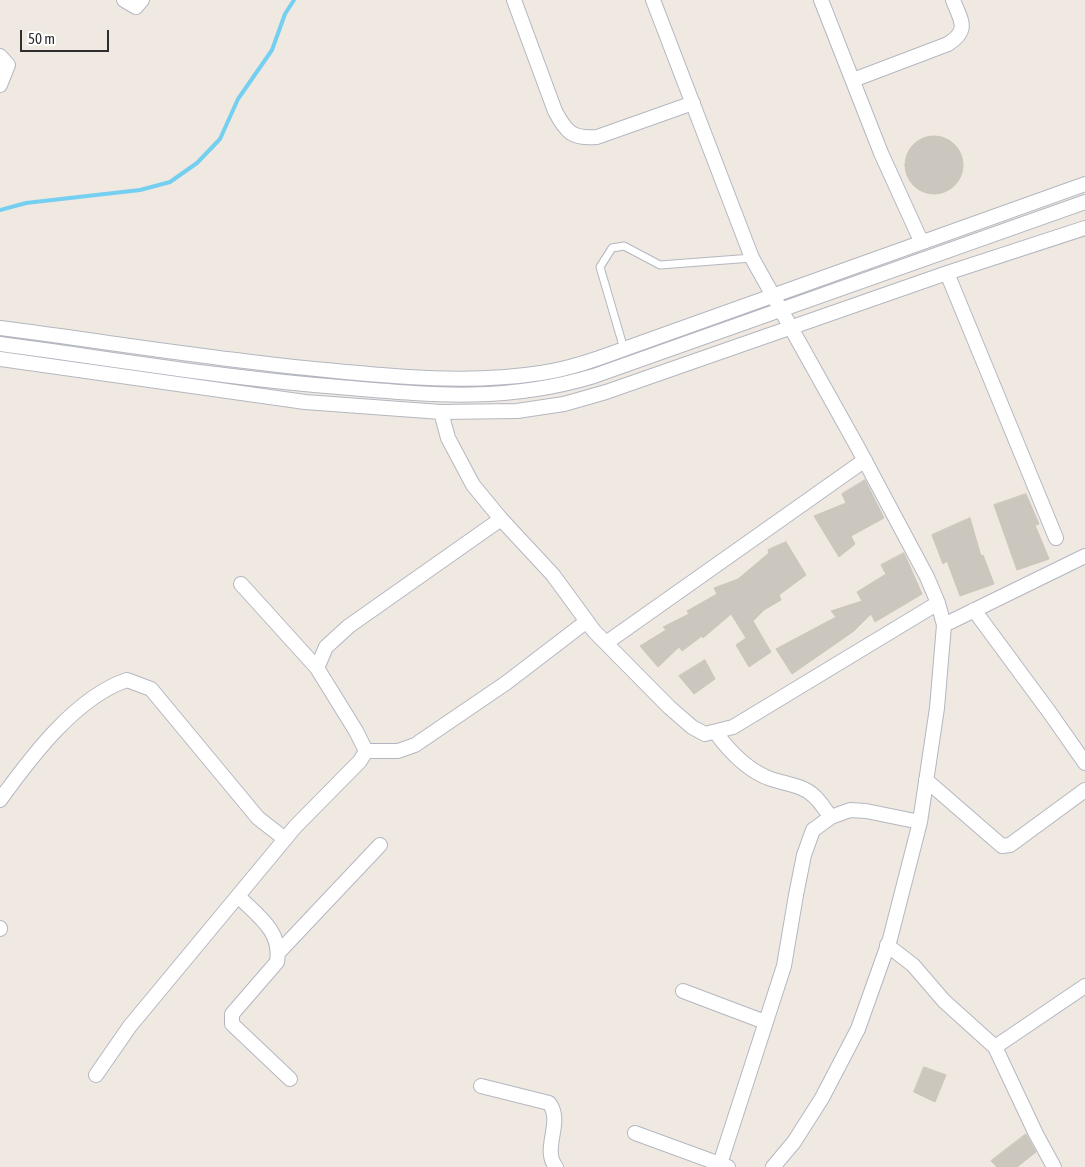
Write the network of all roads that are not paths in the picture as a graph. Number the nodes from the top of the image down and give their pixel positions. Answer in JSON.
{"nodes":[{"id":1,"x":124,"y":0,"type":"edge"},
{"id":2,"x":142,"y":0,"type":"edge"},
{"id":3,"x":514,"y":0,"type":"edge"},
{"id":4,"x":653,"y":0,"type":"edge"},
{"id":5,"x":821,"y":0,"type":"edge"},
{"id":6,"x":954,"y":0,"type":"edge"},
{"id":7,"x":0,"y":56,"type":"edge"},
{"id":8,"x":853,"y":80,"type":"junction"},
{"id":9,"x":0,"y":85,"type":"edge"},
{"id":10,"x":693,"y":103,"type":"junction"},
{"id":11,"x":1085,"y":184,"type":"edge"},
{"id":12,"x":1085,"y":202,"type":"edge"},
{"id":13,"x":1085,"y":228,"type":"edge"},
{"id":14,"x":921,"y":241,"type":"junction"},
{"id":15,"x":752,"y":258,"type":"junction"},
{"id":16,"x":947,"y":273,"type":"junction"},
{"id":17,"x":773,"y":295,"type":"junction"},
{"id":18,"x":781,"y":309,"type":"junction"},
{"id":19,"x":791,"y":326,"type":"junction"},
{"id":20,"x":0,"y":328,"type":"edge"},
{"id":21,"x":0,"y":344,"type":"edge"},
{"id":22,"x":624,"y":349,"type":"junction"},
{"id":23,"x":0,"y":359,"type":"edge"},
{"id":24,"x":441,"y":412,"type":"junction"},
{"id":25,"x":865,"y":460,"type":"junction"},
{"id":26,"x":500,"y":519,"type":"junction"},
{"id":27,"x":1056,"y":538,"type":"dead end"},
{"id":28,"x":1085,"y":556,"type":"edge"},
{"id":29,"x":241,"y":584,"type":"dead end"},
{"id":30,"x":938,"y":603,"type":"junction"},
{"id":31,"x":974,"y":610,"type":"junction"},
{"id":32,"x":587,"y":621,"type":"junction"},
{"id":33,"x":944,"y":625,"type":"junction"},
{"id":34,"x":606,"y":643,"type":"junction"},
{"id":35,"x":317,"y":668,"type":"junction"},
{"id":36,"x":716,"y":733,"type":"junction"},
{"id":37,"x":366,"y":750,"type":"junction"},
{"id":38,"x":1085,"y":763,"type":"edge"},
{"id":39,"x":926,"y":780,"type":"junction"},
{"id":40,"x":1085,"y":790,"type":"edge"},
{"id":41,"x":0,"y":800,"type":"edge"},
{"id":42,"x":830,"y":817,"type":"junction"},
{"id":43,"x":920,"y":822,"type":"junction"},
{"id":44,"x":285,"y":839,"type":"junction"},
{"id":45,"x":380,"y":845,"type":"dead end"},
{"id":46,"x":238,"y":896,"type":"junction"},
{"id":47,"x":887,"y":945,"type":"junction"},
{"id":48,"x":278,"y":953,"type":"junction"},
{"id":49,"x":1085,"y":986,"type":"edge"},
{"id":50,"x":683,"y":991,"type":"dead end"},
{"id":51,"x":765,"y":1022,"type":"junction"},
{"id":52,"x":995,"y":1047,"type":"junction"},
{"id":53,"x":96,"y":1075,"type":"dead end"},
{"id":54,"x":290,"y":1079,"type":"dead end"},
{"id":55,"x":481,"y":1086,"type":"dead end"},
{"id":56,"x":635,"y":1133,"type":"dead end"},
{"id":57,"x":724,"y":1165,"type":"edge"},
{"id":58,"x":556,"y":1167,"type":"edge"},
{"id":59,"x":773,"y":1167,"type":"edge"},
{"id":60,"x":1054,"y":1167,"type":"edge"}],
"edges":[{"from":1,"to":2,"type":"street"},
{"from":3,"to":10,"type":"street"},
{"from":4,"to":10,"type":"street"},
{"from":5,"to":8,"type":"street"},
{"from":6,"to":8,"type":"street"},
{"from":7,"to":9,"type":"street"},
{"from":8,"to":14,"type":"street"},
{"from":10,"to":15,"type":"street"},
{"from":11,"to":14,"type":"street"},
{"from":12,"to":18,"type":"street"},
{"from":13,"to":16,"type":"street"},
{"from":14,"to":17,"type":"street"},
{"from":15,"to":17,"type":"street"},
{"from":15,"to":22,"type":"lane"},
{"from":16,"to":19,"type":"street"},
{"from":16,"to":27,"type":"street"},
{"from":17,"to":18,"type":"street"},
{"from":17,"to":22,"type":"street"},
{"from":18,"to":19,"type":"street"},
{"from":18,"to":21,"type":"street"},
{"from":19,"to":24,"type":"street"},
{"from":19,"to":25,"type":"street"},
{"from":20,"to":22,"type":"street"},
{"from":23,"to":24,"type":"street"},
{"from":24,"to":26,"type":"street"},
{"from":25,"to":30,"type":"street"},
{"from":25,"to":34,"type":"street"},
{"from":26,"to":32,"type":"street"},
{"from":26,"to":35,"type":"street"},
{"from":28,"to":31,"type":"street"},
{"from":29,"to":35,"type":"street"},
{"from":30,"to":33,"type":"street"},
{"from":30,"to":36,"type":"street"},
{"from":31,"to":33,"type":"street"},
{"from":31,"to":38,"type":"street"},
{"from":32,"to":34,"type":"street"},
{"from":32,"to":37,"type":"street"},
{"from":33,"to":39,"type":"street"},
{"from":34,"to":36,"type":"street"},
{"from":35,"to":37,"type":"street"},
{"from":36,"to":42,"type":"street"},
{"from":37,"to":44,"type":"street"},
{"from":39,"to":40,"type":"street"},
{"from":39,"to":43,"type":"street"},
{"from":41,"to":44,"type":"street"},
{"from":42,"to":43,"type":"street"},
{"from":42,"to":51,"type":"street"},
{"from":43,"to":47,"type":"street"},
{"from":44,"to":46,"type":"street"},
{"from":45,"to":48,"type":"street"},
{"from":46,"to":48,"type":"street"},
{"from":46,"to":53,"type":"street"},
{"from":47,"to":52,"type":"street"},
{"from":47,"to":59,"type":"street"},
{"from":48,"to":54,"type":"street"},
{"from":49,"to":52,"type":"street"},
{"from":50,"to":51,"type":"street"},
{"from":51,"to":57,"type":"street"},
{"from":52,"to":60,"type":"street"},
{"from":55,"to":58,"type":"street"},
{"from":56,"to":57,"type":"street"}]}
